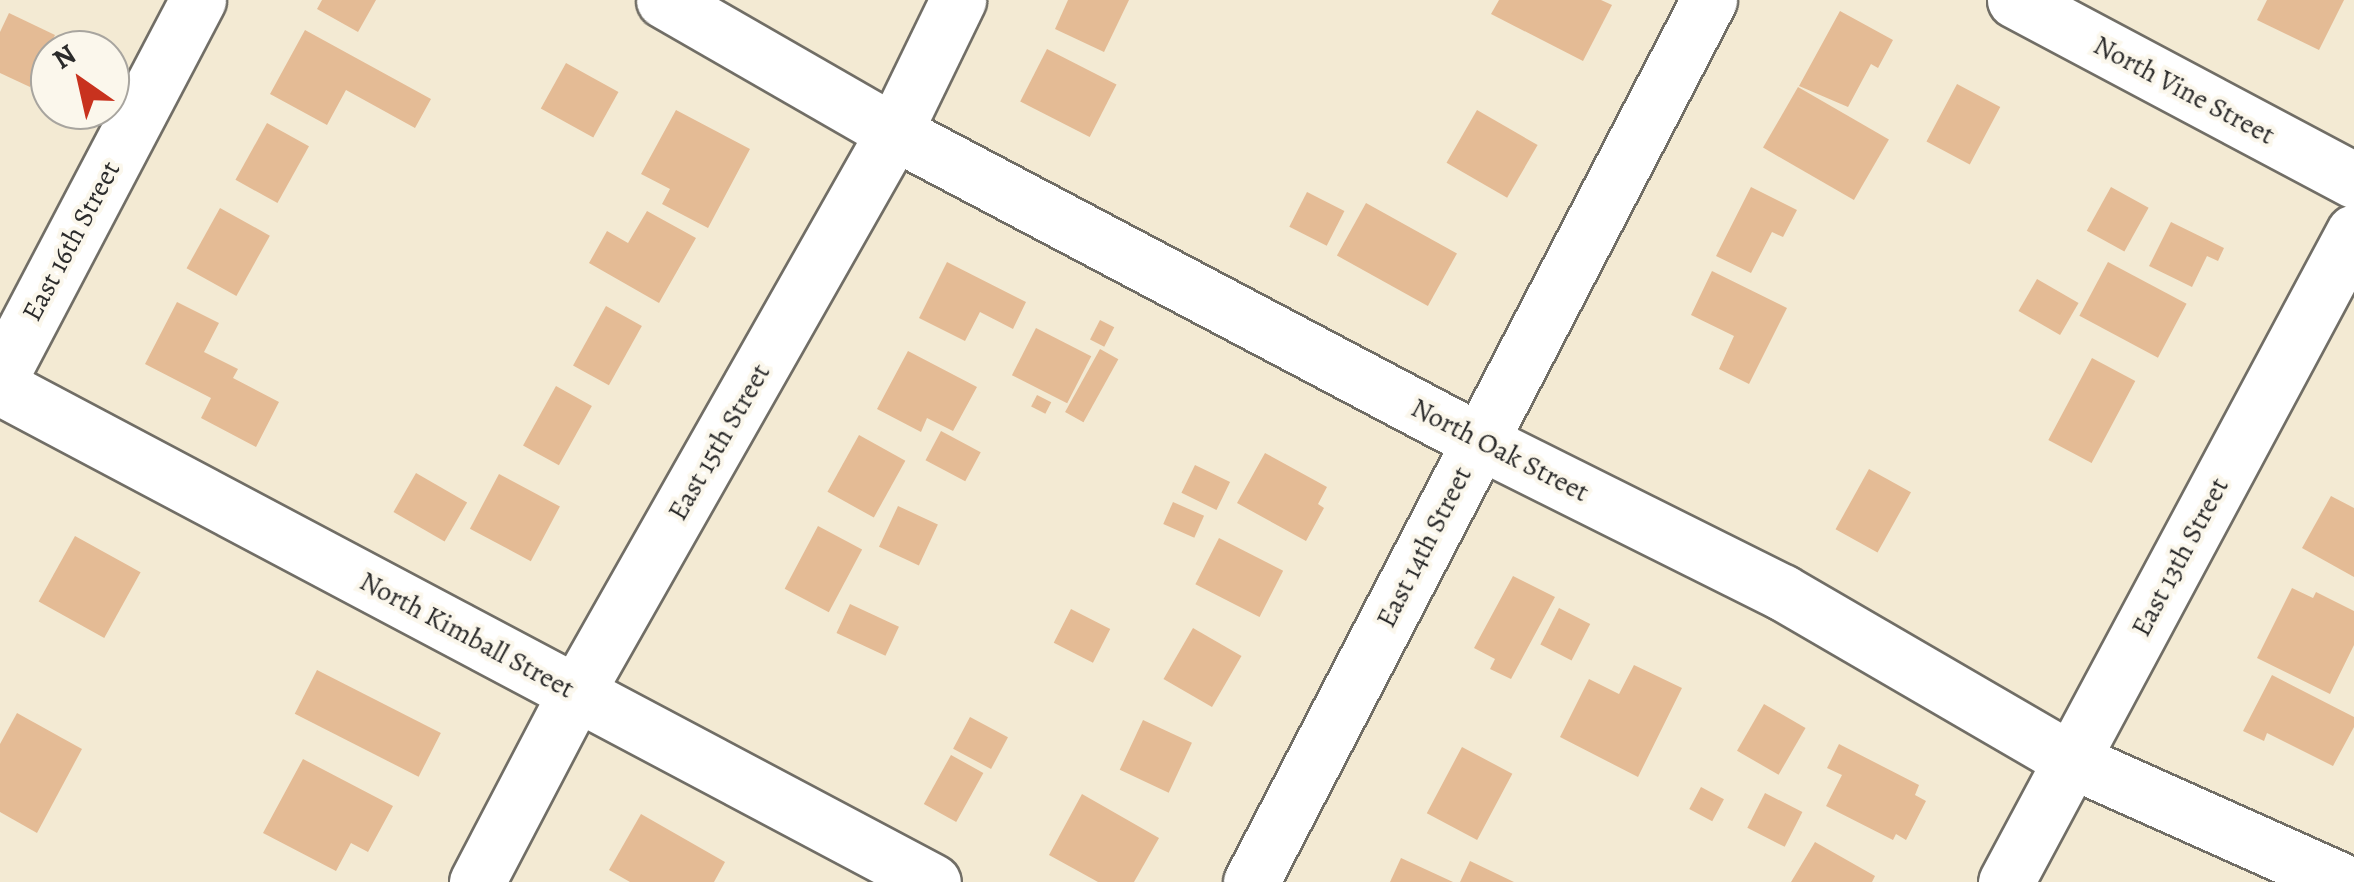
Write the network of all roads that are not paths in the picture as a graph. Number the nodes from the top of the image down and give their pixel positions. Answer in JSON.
{"nodes":[{"id":1,"x":198,"y":0,"type":"edge"},
{"id":2,"x":664,"y":0,"type":"edge"},
{"id":3,"x":958,"y":0,"type":"edge"},
{"id":4,"x":1709,"y":0,"type":"edge"},
{"id":5,"x":2015,"y":0,"type":"edge"},
{"id":6,"x":894,"y":132,"type":"junction"},
{"id":7,"x":2354,"y":180,"type":"edge"},
{"id":8,"x":2354,"y":232,"type":"edge"},
{"id":9,"x":0,"y":377,"type":"edge"},
{"id":10,"x":0,"y":387,"type":"edge"},
{"id":11,"x":1479,"y":441,"type":"junction"},
{"id":12,"x":576,"y":693,"type":"junction"},
{"id":13,"x":2071,"y":760,"type":"junction"},
{"id":14,"x":478,"y":882,"type":"edge"},
{"id":15,"x":933,"y":882,"type":"edge"},
{"id":16,"x":1251,"y":882,"type":"edge"},
{"id":17,"x":2006,"y":882,"type":"edge"},
{"id":18,"x":2344,"y":882,"type":"edge"}],
"edges":[{"from":1,"to":9,"type":"street","name":"East 16th Street"},
{"from":2,"to":6,"type":"street","name":"North Oak Street"},
{"from":3,"to":6,"type":"street","name":"East 15th Street"},
{"from":4,"to":11,"type":"street","name":"East 14th Street"},
{"from":5,"to":7,"type":"street","name":"North Vine Street"},
{"from":6,"to":11,"type":"street","name":"North Oak Street"},
{"from":6,"to":12,"type":"street","name":"East 15th Street"},
{"from":8,"to":13,"type":"street","name":"East 13th Street"},
{"from":10,"to":12,"type":"street","name":"North Kimball Street"},
{"from":11,"to":13,"type":"street","name":"North Oak Street"},
{"from":11,"to":16,"type":"street","name":"East 14th Street"},
{"from":12,"to":14,"type":"street","name":"East 15th Street"},
{"from":12,"to":15,"type":"street","name":"North Kimball Street"},
{"from":13,"to":17,"type":"street","name":"East 13th Street"},
{"from":13,"to":18,"type":"street","name":"North Oak Street"}]}
